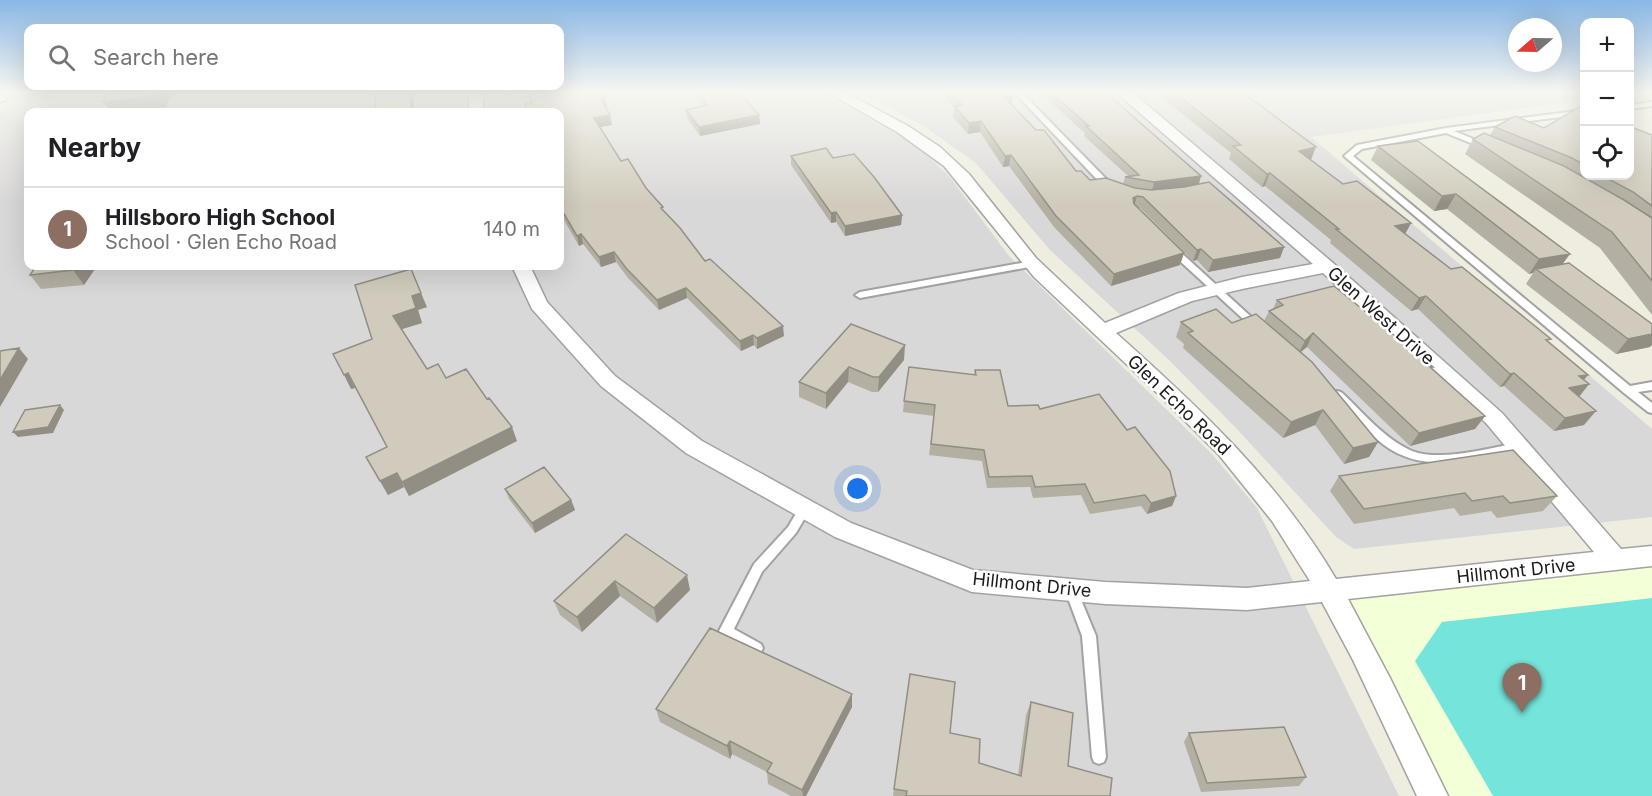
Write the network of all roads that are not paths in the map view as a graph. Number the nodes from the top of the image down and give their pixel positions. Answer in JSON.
{"nodes":[{"id":1,"x":902,"y":129,"type":"edge"},
{"id":2,"x":1052,"y":129,"type":"edge"},
{"id":3,"x":1165,"y":129,"type":"edge"},
{"id":4,"x":1453,"y":129,"type":"edge"},
{"id":5,"x":1446,"y":130,"type":"junction"},
{"id":6,"x":1496,"y":152,"type":"edge"},
{"id":7,"x":1114,"y":191,"type":"edge"},
{"id":8,"x":1164,"y":242,"type":"edge"},
{"id":9,"x":1032,"y":264,"type":"junction"},
{"id":10,"x":1327,"y":267,"type":"junction"},
{"id":11,"x":524,"y":270,"type":"edge"},
{"id":12,"x":1214,"y":290,"type":"junction"},
{"id":13,"x":860,"y":295,"type":"dead end"},
{"id":14,"x":1102,"y":331,"type":"junction"},
{"id":15,"x":1263,"y":333,"type":"edge"},
{"id":16,"x":1652,"y":386,"type":"edge"},
{"id":17,"x":1328,"y":388,"type":"edge"},
{"id":18,"x":1628,"y":390,"type":"junction"},
{"id":19,"x":1652,"y":409,"type":"edge"},
{"id":20,"x":1518,"y":447,"type":"junction"},
{"id":21,"x":805,"y":508,"type":"junction"},
{"id":22,"x":1652,"y":556,"type":"edge"},
{"id":23,"x":1616,"y":560,"type":"junction"},
{"id":24,"x":1071,"y":590,"type":"junction"},
{"id":25,"x":1331,"y":591,"type":"junction"},
{"id":26,"x":756,"y":648,"type":"edge"},
{"id":27,"x":1099,"y":757,"type":"dead end"},
{"id":28,"x":1433,"y":796,"type":"edge"}],
"edges":[{"from":1,"to":9,"type":"street","name":"Glen Echo Road"},
{"from":2,"to":7,"type":"lane"},
{"from":3,"to":10,"type":"street","name":"Glen West Drive"},
{"from":4,"to":5,"type":"lane"},
{"from":5,"to":6,"type":"lane"},
{"from":5,"to":18,"type":"lane"},
{"from":8,"to":12,"type":"lane"},
{"from":9,"to":13,"type":"lane"},
{"from":9,"to":14,"type":"street","name":"Glen Echo Road"},
{"from":10,"to":12,"type":"street"},
{"from":10,"to":20,"type":"street","name":"Glen West Drive"},
{"from":11,"to":21,"type":"street","name":"Hillmont Drive"},
{"from":12,"to":14,"type":"street"},
{"from":12,"to":15,"type":"lane"},
{"from":14,"to":25,"type":"street","name":"Glen Echo Road"},
{"from":16,"to":18,"type":"lane"},
{"from":17,"to":20,"type":"lane"},
{"from":18,"to":19,"type":"lane"},
{"from":20,"to":23,"type":"street","name":"Glen West Drive"},
{"from":21,"to":24,"type":"street","name":"Hillmont Drive"},
{"from":21,"to":26,"type":"lane"},
{"from":22,"to":23,"type":"street","name":"Hillmont Drive"},
{"from":23,"to":25,"type":"street","name":"Hillmont Drive"},
{"from":24,"to":25,"type":"street","name":"Hillmont Drive"},
{"from":24,"to":27,"type":"lane"},
{"from":25,"to":28,"type":"street","name":"Glen Echo Road"}]}
